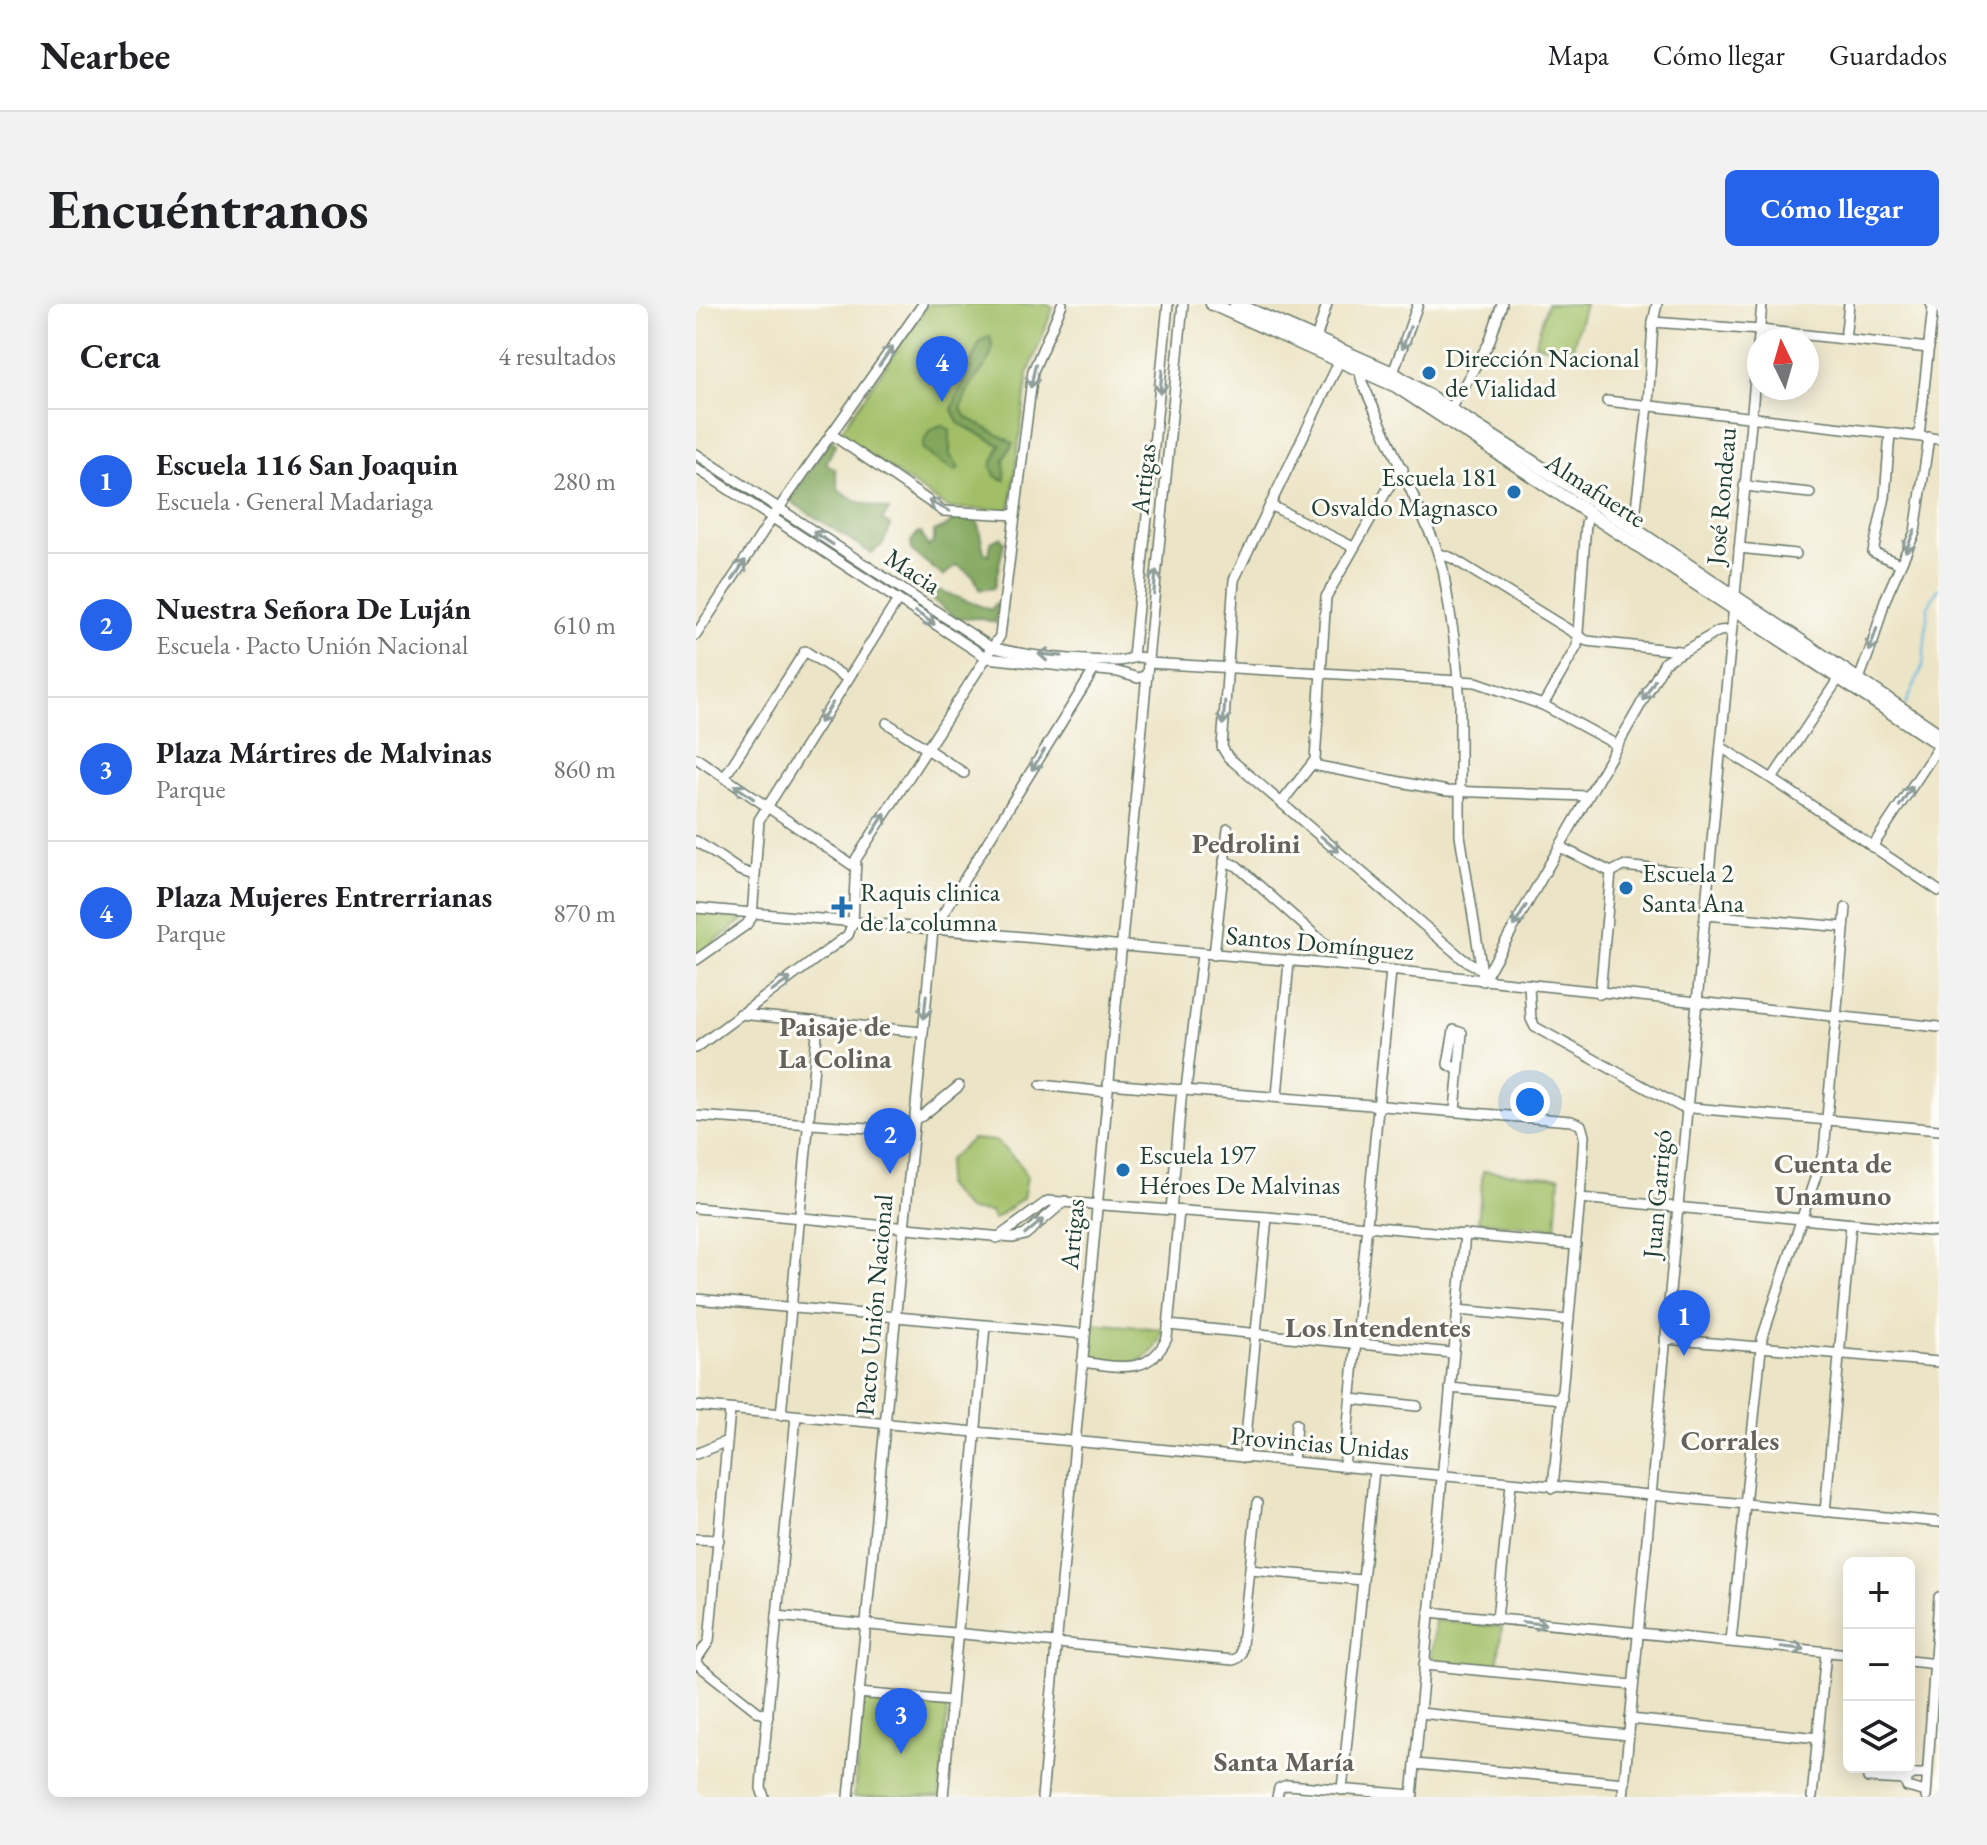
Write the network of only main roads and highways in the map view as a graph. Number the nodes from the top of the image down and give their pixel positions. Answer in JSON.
{"nodes":[{"id":1,"x":1212,"y":304,"type":"edge"},
{"id":2,"x":1236,"y":304,"type":"edge"},
{"id":3,"x":1733,"y":601,"type":"junction"},
{"id":4,"x":1939,"y":737,"type":"edge"}],
"edges":[{"from":1,"to":3,"type":"main road","name":"Almafuerte"},
{"from":2,"to":3,"type":"main road","name":"Almafuerte"},
{"from":3,"to":4,"type":"main road","name":"Almafuerte"},
{"from":3,"to":4,"type":"main road","name":"Almafuerte"}]}
